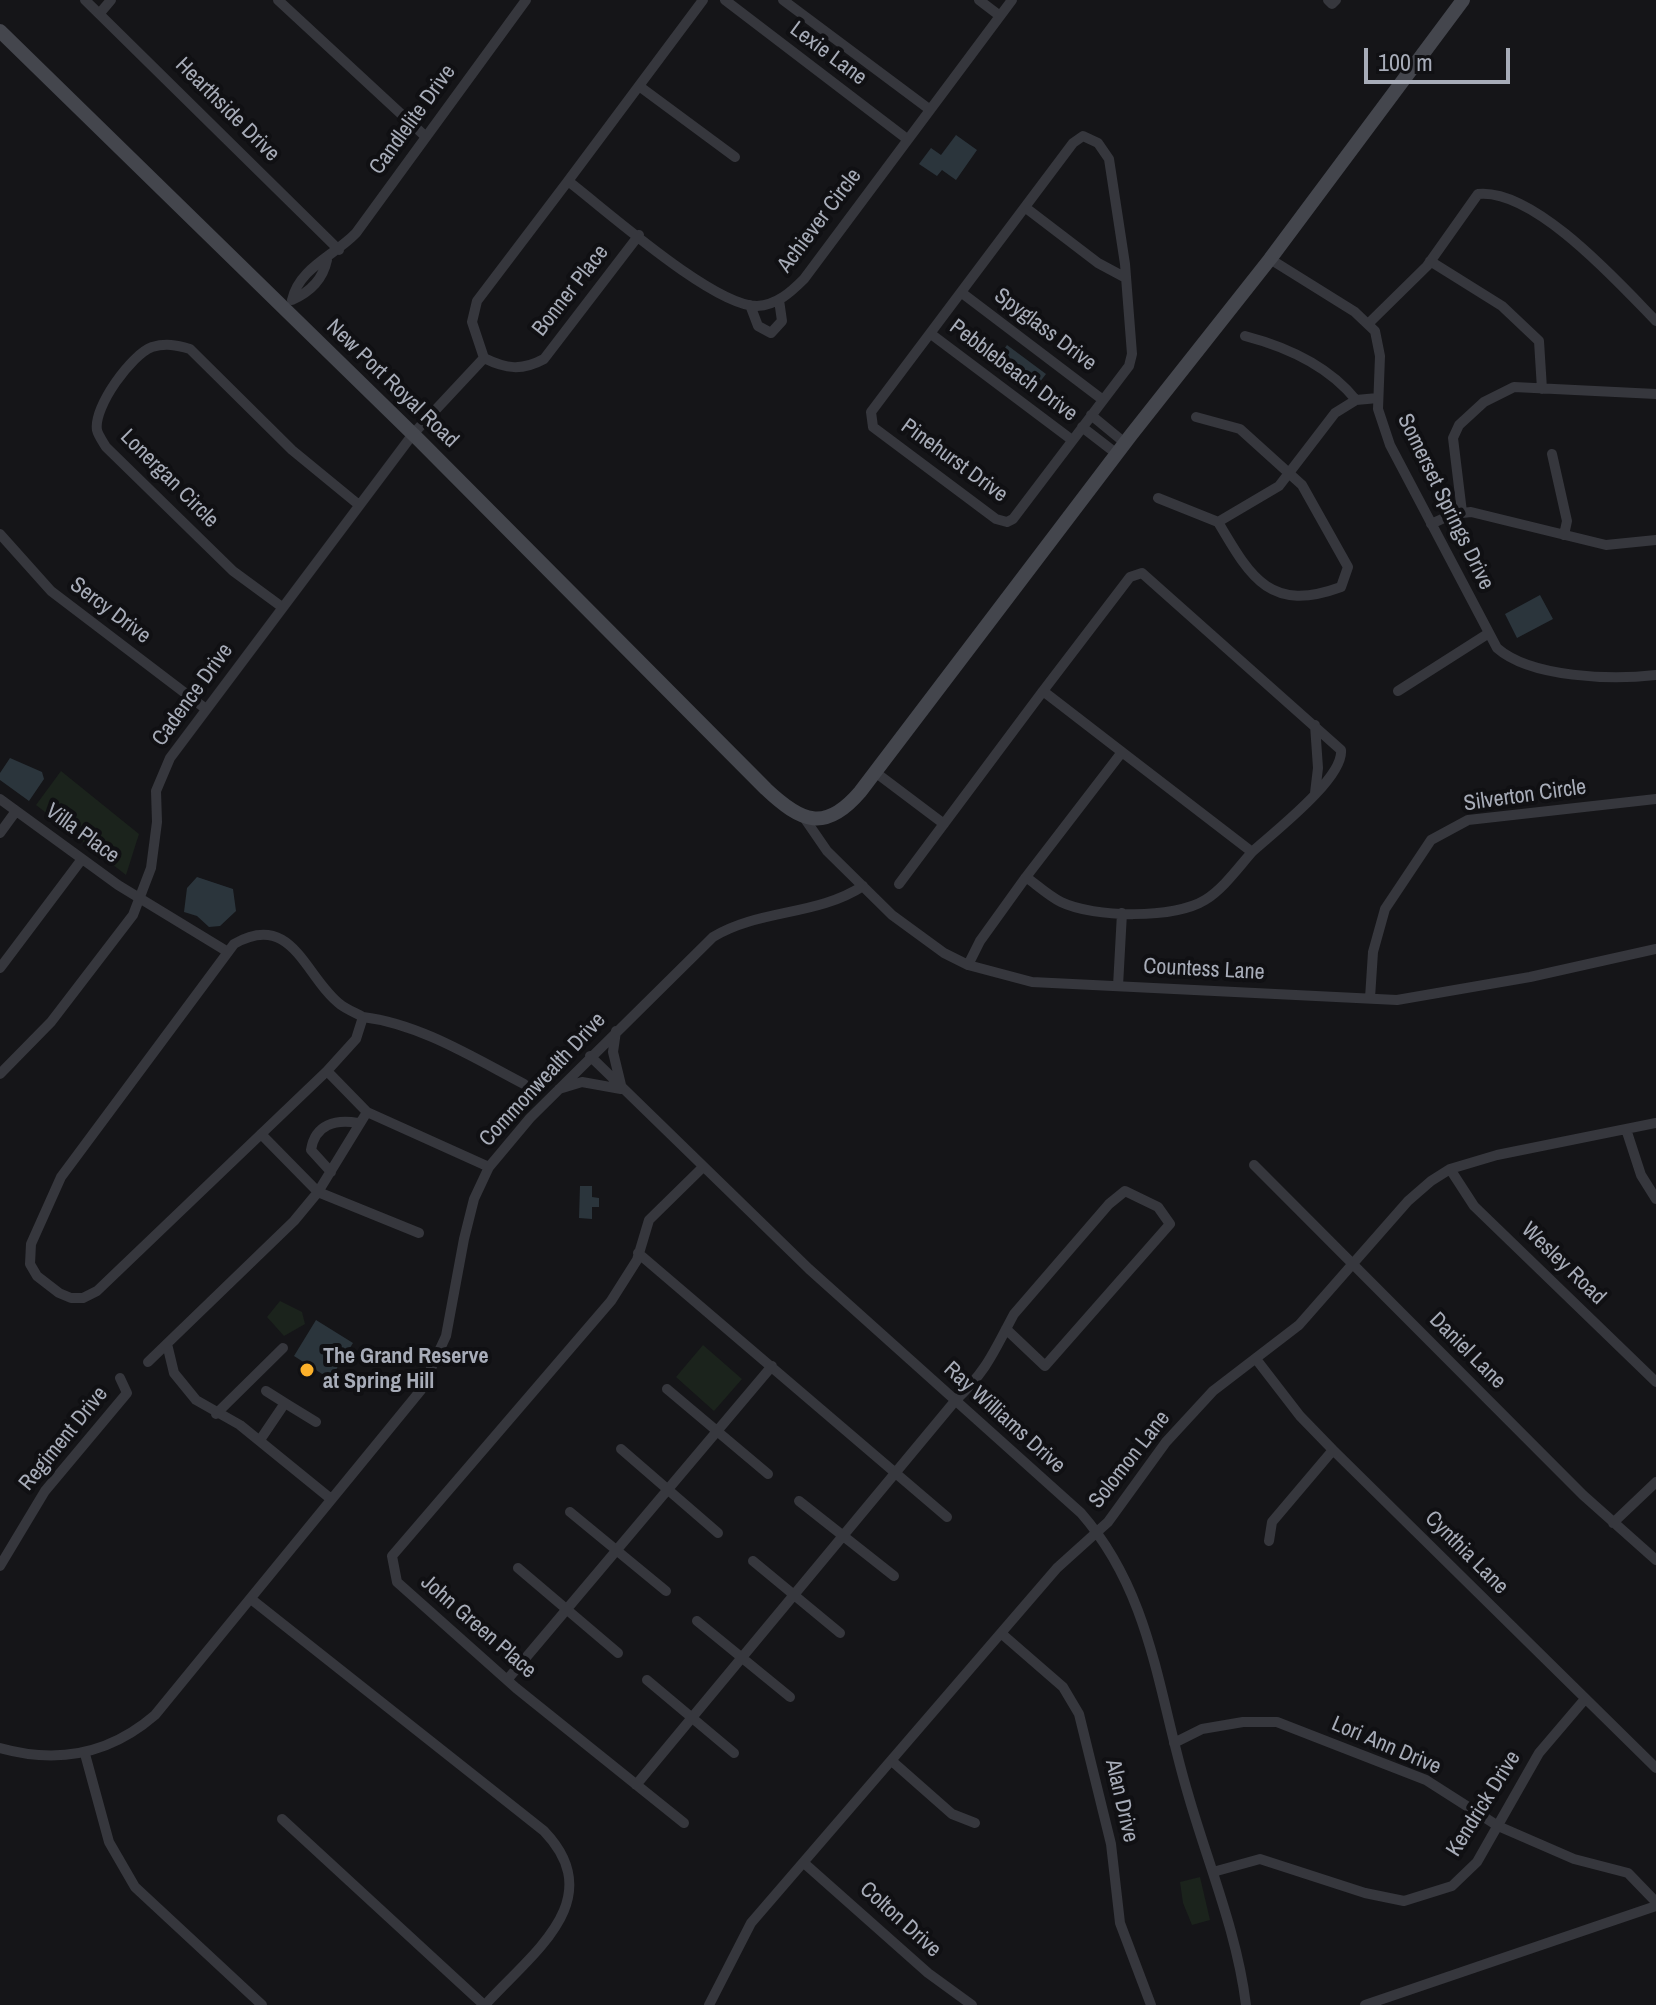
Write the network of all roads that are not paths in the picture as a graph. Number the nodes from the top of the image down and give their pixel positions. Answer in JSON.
{"nodes":[{"id":1,"x":85,"y":0,"type":"edge"},
{"id":2,"x":111,"y":0,"type":"edge"},
{"id":3,"x":278,"y":0,"type":"edge"},
{"id":4,"x":703,"y":0,"type":"edge"},
{"id":5,"x":725,"y":0,"type":"edge"},
{"id":6,"x":783,"y":0,"type":"edge"},
{"id":7,"x":979,"y":0,"type":"edge"},
{"id":8,"x":1012,"y":0,"type":"edge"},
{"id":9,"x":1328,"y":0,"type":"edge"},
{"id":10,"x":1336,"y":0,"type":"edge"},
{"id":11,"x":1463,"y":0,"type":"edge"},
{"id":12,"x":520,"y":2,"type":"edge"},
{"id":13,"x":100,"y":13,"type":"junction"},
{"id":14,"x":1000,"y":16,"type":"junction"},
{"id":15,"x":0,"y":31,"type":"edge"},
{"id":16,"x":639,"y":86,"type":"junction"},
{"id":17,"x":929,"y":109,"type":"junction"},
{"id":18,"x":426,"y":137,"type":"junction"},
{"id":19,"x":907,"y":139,"type":"junction"},
{"id":20,"x":735,"y":157,"type":"dead end"},
{"id":21,"x":568,"y":181,"type":"junction"},
{"id":22,"x":1026,"y":208,"type":"junction"},
{"id":23,"x":639,"y":235,"type":"junction"},
{"id":24,"x":339,"y":250,"type":"junction"},
{"id":25,"x":1270,"y":259,"type":"junction"},
{"id":26,"x":1430,"y":261,"type":"junction"},
{"id":27,"x":1126,"y":278,"type":"junction"},
{"id":28,"x":962,"y":293,"type":"junction"},
{"id":29,"x":779,"y":300,"type":"junction"},
{"id":30,"x":288,"y":304,"type":"junction"},
{"id":31,"x":750,"y":305,"type":"junction"},
{"id":32,"x":1656,"y":321,"type":"edge"},
{"id":33,"x":1368,"y":324,"type":"junction"},
{"id":34,"x":931,"y":334,"type":"junction"},
{"id":35,"x":1245,"y":336,"type":"dead end"},
{"id":36,"x":484,"y":358,"type":"junction"},
{"id":37,"x":1542,"y":389,"type":"junction"},
{"id":38,"x":1656,"y":394,"type":"edge"},
{"id":39,"x":1378,"y":398,"type":"junction"},
{"id":40,"x":1103,"y":400,"type":"junction"},
{"id":41,"x":1356,"y":400,"type":"junction"},
{"id":42,"x":1091,"y":415,"type":"junction"},
{"id":43,"x":1196,"y":417,"type":"dead end"},
{"id":44,"x":1082,"y":427,"type":"junction"},
{"id":45,"x":413,"y":434,"type":"junction"},
{"id":46,"x":1072,"y":440,"type":"junction"},
{"id":47,"x":1121,"y":448,"type":"junction"},
{"id":48,"x":1552,"y":454,"type":"dead end"},
{"id":49,"x":1290,"y":473,"type":"junction"},
{"id":50,"x":1158,"y":498,"type":"dead end"},
{"id":51,"x":359,"y":505,"type":"junction"},
{"id":52,"x":1462,"y":512,"type":"junction"},
{"id":53,"x":1218,"y":522,"type":"junction"},
{"id":54,"x":1431,"y":524,"type":"junction"},
{"id":55,"x":0,"y":534,"type":"edge"},
{"id":56,"x":1564,"y":535,"type":"junction"},
{"id":57,"x":1656,"y":540,"type":"edge"},
{"id":58,"x":282,"y":607,"type":"junction"},
{"id":59,"x":1489,"y":633,"type":"junction"},
{"id":60,"x":1656,"y":675,"type":"edge"},
{"id":61,"x":1043,"y":691,"type":"junction"},
{"id":62,"x":1398,"y":691,"type":"dead end"},
{"id":63,"x":206,"y":709,"type":"junction"},
{"id":64,"x":1315,"y":725,"type":"junction"},
{"id":65,"x":1122,"y":752,"type":"junction"},
{"id":66,"x":875,"y":772,"type":"junction"},
{"id":67,"x":1315,"y":793,"type":"junction"},
{"id":68,"x":0,"y":799,"type":"edge"},
{"id":69,"x":1656,"y":799,"type":"edge"},
{"id":70,"x":16,"y":811,"type":"junction"},
{"id":71,"x":805,"y":819,"type":"junction"},
{"id":72,"x":944,"y":824,"type":"junction"},
{"id":73,"x":0,"y":833,"type":"edge"},
{"id":74,"x":1252,"y":852,"type":"junction"},
{"id":75,"x":82,"y":859,"type":"junction"},
{"id":76,"x":1026,"y":877,"type":"junction"},
{"id":77,"x":899,"y":884,"type":"dead end"},
{"id":78,"x":863,"y":886,"type":"junction"},
{"id":79,"x":141,"y":899,"type":"junction"},
{"id":80,"x":1122,"y":913,"type":"junction"},
{"id":81,"x":1656,"y":949,"type":"edge"},
{"id":82,"x":228,"y":952,"type":"junction"},
{"id":83,"x":968,"y":965,"type":"junction"},
{"id":84,"x":0,"y":968,"type":"edge"},
{"id":85,"x":1118,"y":986,"type":"junction"},
{"id":86,"x":1370,"y":998,"type":"junction"},
{"id":87,"x":363,"y":1017,"type":"junction"},
{"id":88,"x":616,"y":1031,"type":"junction"},
{"id":89,"x":590,"y":1056,"type":"junction"},
{"id":90,"x":327,"y":1071,"type":"junction"},
{"id":91,"x":0,"y":1074,"type":"edge"},
{"id":92,"x":524,"y":1084,"type":"dead end"},
{"id":93,"x":557,"y":1090,"type":"junction"},
{"id":94,"x":623,"y":1090,"type":"junction"},
{"id":95,"x":367,"y":1112,"type":"junction"},
{"id":96,"x":358,"y":1123,"type":"junction"},
{"id":97,"x":1656,"y":1123,"type":"edge"},
{"id":98,"x":1626,"y":1129,"type":"junction"},
{"id":99,"x":261,"y":1134,"type":"junction"},
{"id":100,"x":1254,"y":1165,"type":"dead end"},
{"id":101,"x":489,"y":1167,"type":"junction"},
{"id":102,"x":702,"y":1168,"type":"junction"},
{"id":103,"x":1450,"y":1169,"type":"junction"},
{"id":104,"x":331,"y":1172,"type":"junction"},
{"id":105,"x":318,"y":1192,"type":"junction"},
{"id":106,"x":1656,"y":1199,"type":"edge"},
{"id":107,"x":419,"y":1233,"type":"dead end"},
{"id":108,"x":638,"y":1253,"type":"junction"},
{"id":109,"x":1354,"y":1266,"type":"junction"},
{"id":110,"x":1006,"y":1329,"type":"junction"},
{"id":111,"x":167,"y":1344,"type":"junction"},
{"id":112,"x":283,"y":1348,"type":"dead end"},
{"id":113,"x":1256,"y":1359,"type":"junction"},
{"id":114,"x":148,"y":1362,"type":"dead end"},
{"id":115,"x":772,"y":1366,"type":"junction"},
{"id":116,"x":120,"y":1378,"type":"dead end"},
{"id":117,"x":1656,"y":1382,"type":"edge"},
{"id":118,"x":667,"y":1389,"type":"dead end"},
{"id":119,"x":266,"y":1391,"type":"dead end"},
{"id":120,"x":955,"y":1401,"type":"junction"},
{"id":121,"x":285,"y":1403,"type":"junction"},
{"id":122,"x":216,"y":1414,"type":"junction"},
{"id":123,"x":316,"y":1422,"type":"dead end"},
{"id":124,"x":717,"y":1430,"type":"junction"},
{"id":125,"x":260,"y":1440,"type":"junction"},
{"id":126,"x":621,"y":1449,"type":"dead end"},
{"id":127,"x":1333,"y":1450,"type":"junction"},
{"id":128,"x":895,"y":1472,"type":"junction"},
{"id":129,"x":768,"y":1474,"type":"dead end"},
{"id":130,"x":1656,"y":1482,"type":"edge"},
{"id":131,"x":667,"y":1489,"type":"junction"},
{"id":132,"x":331,"y":1499,"type":"junction"},
{"id":133,"x":799,"y":1501,"type":"dead end"},
{"id":134,"x":570,"y":1512,"type":"dead end"},
{"id":135,"x":947,"y":1517,"type":"dead end"},
{"id":136,"x":1613,"y":1523,"type":"junction"},
{"id":137,"x":1098,"y":1532,"type":"junction"},
{"id":138,"x":718,"y":1533,"type":"dead end"},
{"id":139,"x":843,"y":1536,"type":"junction"},
{"id":140,"x":1269,"y":1541,"type":"dead end"},
{"id":141,"x":616,"y":1550,"type":"junction"},
{"id":142,"x":1656,"y":1560,"type":"edge"},
{"id":143,"x":753,"y":1561,"type":"dead end"},
{"id":144,"x":0,"y":1566,"type":"edge"},
{"id":145,"x":518,"y":1568,"type":"dead end"},
{"id":146,"x":894,"y":1576,"type":"dead end"},
{"id":147,"x":666,"y":1591,"type":"dead end"},
{"id":148,"x":794,"y":1595,"type":"junction"},
{"id":149,"x":251,"y":1599,"type":"junction"},
{"id":150,"x":568,"y":1610,"type":"junction"},
{"id":151,"x":697,"y":1621,"type":"dead end"},
{"id":152,"x":840,"y":1633,"type":"dead end"},
{"id":153,"x":1002,"y":1634,"type":"junction"},
{"id":154,"x":618,"y":1653,"type":"dead end"},
{"id":155,"x":742,"y":1658,"type":"junction"},
{"id":156,"x":507,"y":1680,"type":"junction"},
{"id":157,"x":647,"y":1680,"type":"dead end"},
{"id":158,"x":790,"y":1697,"type":"dead end"},
{"id":159,"x":1585,"y":1699,"type":"junction"},
{"id":160,"x":692,"y":1718,"type":"junction"},
{"id":161,"x":1174,"y":1743,"type":"junction"},
{"id":162,"x":0,"y":1748,"type":"edge"},
{"id":163,"x":734,"y":1753,"type":"dead end"},
{"id":164,"x":85,"y":1754,"type":"junction"},
{"id":165,"x":893,"y":1762,"type":"junction"},
{"id":166,"x":1656,"y":1768,"type":"edge"},
{"id":167,"x":636,"y":1785,"type":"junction"},
{"id":168,"x":282,"y":1819,"type":"dead end"},
{"id":169,"x":684,"y":1823,"type":"dead end"},
{"id":170,"x":975,"y":1823,"type":"dead end"},
{"id":171,"x":1498,"y":1826,"type":"junction"},
{"id":172,"x":804,"y":1863,"type":"junction"},
{"id":173,"x":1213,"y":1872,"type":"junction"},
{"id":174,"x":1656,"y":1904,"type":"edge"},
{"id":175,"x":262,"y":2005,"type":"edge"},
{"id":176,"x":484,"y":2005,"type":"edge"},
{"id":177,"x":709,"y":2005,"type":"edge"},
{"id":178,"x":972,"y":2005,"type":"edge"},
{"id":179,"x":1151,"y":2005,"type":"edge"},
{"id":180,"x":1246,"y":2005,"type":"edge"},
{"id":181,"x":1365,"y":2005,"type":"edge"}],
"edges":[{"from":1,"to":13,"type":"street","name":"Hearthside Drive"},
{"from":2,"to":13,"type":"street"},
{"from":3,"to":18,"type":"street"},
{"from":4,"to":16,"type":"street"},
{"from":5,"to":19,"type":"street","name":"Lexie Lane"},
{"from":6,"to":17,"type":"street","name":"Lexie Lane"},
{"from":7,"to":14,"type":"street"},
{"from":8,"to":14,"type":"street","name":"Achiever Circle"},
{"from":9,"to":10,"type":"street"},
{"from":11,"to":25,"type":"main road"},
{"from":12,"to":18,"type":"street","name":"Candlelite Drive"},
{"from":13,"to":24,"type":"street","name":"Hearthside Drive"},
{"from":14,"to":17,"type":"street","name":"Achiever Circle"},
{"from":15,"to":30,"type":"main road","name":"New Port Royal Road"},
{"from":16,"to":20,"type":"street"},
{"from":16,"to":21,"type":"street"},
{"from":17,"to":19,"type":"street","name":"Achiever Circle"},
{"from":18,"to":24,"type":"street","name":"Candlelite Drive"},
{"from":19,"to":29,"type":"street","name":"Achiever Circle"},
{"from":21,"to":23,"type":"street"},
{"from":21,"to":36,"type":"street"},
{"from":22,"to":27,"type":"street"},
{"from":22,"to":27,"type":"street","name":"Pinehurst Drive"},
{"from":22,"to":28,"type":"street","name":"Pinehurst Drive"},
{"from":23,"to":31,"type":"street"},
{"from":23,"to":36,"type":"street","name":"Bonner Place"},
{"from":24,"to":30,"type":"street","name":"Candlelite Drive"},
{"from":25,"to":33,"type":"street"},
{"from":25,"to":47,"type":"main road"},
{"from":26,"to":32,"type":"street"},
{"from":26,"to":33,"type":"street"},
{"from":26,"to":37,"type":"street"},
{"from":27,"to":40,"type":"street","name":"Pinehurst Drive"},
{"from":28,"to":34,"type":"street","name":"Pinehurst Drive"},
{"from":28,"to":40,"type":"street","name":"Spyglass Drive"},
{"from":29,"to":31,"type":"street","name":"Achiever Circle"},
{"from":29,"to":31,"type":"street"},
{"from":30,"to":45,"type":"main road","name":"New Port Royal Road"},
{"from":33,"to":39,"type":"street","name":"Somerset Springs Drive"},
{"from":34,"to":46,"type":"street","name":"Pebblebeach Drive"},
{"from":34,"to":46,"type":"street","name":"Pinehurst Drive"},
{"from":35,"to":41,"type":"street"},
{"from":36,"to":45,"type":"street"},
{"from":37,"to":38,"type":"street"},
{"from":37,"to":52,"type":"street"},
{"from":39,"to":41,"type":"street"},
{"from":39,"to":54,"type":"street","name":"Somerset Springs Drive"},
{"from":40,"to":42,"type":"street","name":"Pinehurst Drive"},
{"from":41,"to":49,"type":"street"},
{"from":42,"to":44,"type":"street","name":"Pinehurst Drive"},
{"from":42,"to":47,"type":"street"},
{"from":43,"to":49,"type":"street"},
{"from":44,"to":46,"type":"street","name":"Pinehurst Drive"},
{"from":44,"to":47,"type":"street"},
{"from":45,"to":51,"type":"street","name":"Cadence Drive"},
{"from":45,"to":71,"type":"main road","name":"New Port Royal Road"},
{"from":47,"to":66,"type":"main road"},
{"from":48,"to":56,"type":"street"},
{"from":49,"to":53,"type":"street"},
{"from":49,"to":53,"type":"street"},
{"from":50,"to":53,"type":"street"},
{"from":51,"to":58,"type":"street","name":"Cadence Drive"},
{"from":51,"to":58,"type":"street","name":"Lonergan Circle"},
{"from":52,"to":54,"type":"street"},
{"from":52,"to":56,"type":"street"},
{"from":54,"to":59,"type":"street","name":"Somerset Springs Drive"},
{"from":55,"to":63,"type":"street","name":"Sercy Drive"},
{"from":56,"to":57,"type":"street"},
{"from":58,"to":63,"type":"street","name":"Cadence Drive"},
{"from":59,"to":60,"type":"street","name":"Somerset Springs Drive"},
{"from":59,"to":62,"type":"street"},
{"from":61,"to":64,"type":"street"},
{"from":61,"to":65,"type":"street"},
{"from":61,"to":72,"type":"street"},
{"from":63,"to":79,"type":"street","name":"Cadence Drive"},
{"from":64,"to":67,"type":"street"},
{"from":64,"to":67,"type":"street"},
{"from":65,"to":74,"type":"street"},
{"from":65,"to":76,"type":"street"},
{"from":66,"to":71,"type":"main road"},
{"from":66,"to":72,"type":"street"},
{"from":67,"to":74,"type":"street"},
{"from":68,"to":70,"type":"street","name":"Villa Place"},
{"from":69,"to":86,"type":"street","name":"Silverton Circle"},
{"from":70,"to":73,"type":"street"},
{"from":70,"to":75,"type":"street","name":"Villa Place"},
{"from":71,"to":78,"type":"street","name":"Countess Lane"},
{"from":72,"to":77,"type":"street"},
{"from":74,"to":80,"type":"street"},
{"from":75,"to":79,"type":"street","name":"Villa Place"},
{"from":75,"to":84,"type":"street"},
{"from":76,"to":80,"type":"street"},
{"from":76,"to":83,"type":"street"},
{"from":78,"to":83,"type":"street","name":"Countess Lane"},
{"from":78,"to":88,"type":"street","name":"Commonwealth Drive"},
{"from":79,"to":82,"type":"street","name":"Villa Place"},
{"from":79,"to":91,"type":"street","name":"Cadence Drive"},
{"from":80,"to":85,"type":"street"},
{"from":81,"to":86,"type":"street","name":"Countess Lane"},
{"from":82,"to":87,"type":"street"},
{"from":82,"to":99,"type":"street"},
{"from":83,"to":85,"type":"street","name":"Countess Lane"},
{"from":85,"to":86,"type":"street","name":"Countess Lane"},
{"from":87,"to":90,"type":"street"},
{"from":87,"to":92,"type":"street"},
{"from":88,"to":89,"type":"street","name":"Commonwealth Drive"},
{"from":88,"to":94,"type":"street"},
{"from":89,"to":93,"type":"street","name":"Commonwealth Drive"},
{"from":89,"to":94,"type":"street","name":"Ray Williams Drive"},
{"from":90,"to":95,"type":"street"},
{"from":90,"to":99,"type":"street"},
{"from":93,"to":94,"type":"street"},
{"from":93,"to":101,"type":"street","name":"Commonwealth Drive"},
{"from":94,"to":102,"type":"street","name":"Ray Williams Drive"},
{"from":95,"to":96,"type":"street"},
{"from":95,"to":101,"type":"street"},
{"from":96,"to":104,"type":"street"},
{"from":96,"to":104,"type":"street"},
{"from":97,"to":98,"type":"street","name":"Solomon Lane"},
{"from":98,"to":103,"type":"street","name":"Solomon Lane"},
{"from":98,"to":106,"type":"street"},
{"from":99,"to":105,"type":"street"},
{"from":100,"to":109,"type":"street","name":"Daniel Lane"},
{"from":101,"to":132,"type":"street","name":"Commonwealth Drive"},
{"from":102,"to":108,"type":"street","name":"John Green Place"},
{"from":102,"to":120,"type":"street","name":"Ray Williams Drive"},
{"from":103,"to":109,"type":"street","name":"Solomon Lane"},
{"from":103,"to":117,"type":"street","name":"Wesley Road"},
{"from":104,"to":105,"type":"street"},
{"from":105,"to":107,"type":"street"},
{"from":105,"to":111,"type":"street"},
{"from":108,"to":115,"type":"street"},
{"from":108,"to":156,"type":"street","name":"John Green Place"},
{"from":109,"to":113,"type":"street","name":"Solomon Lane"},
{"from":109,"to":136,"type":"street","name":"Daniel Lane"},
{"from":110,"to":110,"type":"street"},
{"from":110,"to":120,"type":"street"},
{"from":111,"to":114,"type":"street"},
{"from":111,"to":122,"type":"street"},
{"from":112,"to":122,"type":"street"},
{"from":113,"to":127,"type":"street","name":"Cynthia Lane"},
{"from":113,"to":137,"type":"street","name":"Solomon Lane"},
{"from":115,"to":124,"type":"street"},
{"from":115,"to":128,"type":"street"},
{"from":116,"to":144,"type":"street","name":"Regiment Drive"},
{"from":118,"to":124,"type":"street"},
{"from":119,"to":121,"type":"street"},
{"from":120,"to":128,"type":"street"},
{"from":120,"to":137,"type":"street","name":"Ray Williams Drive"},
{"from":121,"to":123,"type":"street"},
{"from":121,"to":125,"type":"street"},
{"from":122,"to":125,"type":"street"},
{"from":124,"to":129,"type":"street"},
{"from":124,"to":131,"type":"street"},
{"from":125,"to":132,"type":"street"},
{"from":126,"to":131,"type":"street"},
{"from":127,"to":140,"type":"street"},
{"from":127,"to":159,"type":"street","name":"Cynthia Lane"},
{"from":128,"to":135,"type":"street"},
{"from":128,"to":139,"type":"street"},
{"from":130,"to":136,"type":"street"},
{"from":131,"to":138,"type":"street"},
{"from":131,"to":141,"type":"street"},
{"from":132,"to":149,"type":"street","name":"Commonwealth Drive"},
{"from":133,"to":139,"type":"street"},
{"from":134,"to":141,"type":"street"},
{"from":136,"to":142,"type":"street","name":"Daniel Lane"},
{"from":137,"to":153,"type":"street","name":"Solomon Lane"},
{"from":137,"to":161,"type":"street","name":"Ray Williams Drive"},
{"from":139,"to":146,"type":"street"},
{"from":139,"to":148,"type":"street"},
{"from":141,"to":147,"type":"street"},
{"from":141,"to":150,"type":"street"},
{"from":143,"to":148,"type":"street"},
{"from":145,"to":150,"type":"street"},
{"from":148,"to":152,"type":"street"},
{"from":148,"to":155,"type":"street"},
{"from":149,"to":164,"type":"street","name":"Commonwealth Drive"},
{"from":149,"to":176,"type":"street"},
{"from":150,"to":154,"type":"street"},
{"from":150,"to":156,"type":"street"},
{"from":151,"to":155,"type":"street"},
{"from":153,"to":165,"type":"street","name":"Solomon Lane"},
{"from":153,"to":179,"type":"street","name":"Alan Drive"},
{"from":155,"to":158,"type":"street"},
{"from":155,"to":160,"type":"street"},
{"from":156,"to":167,"type":"street","name":"John Green Place"},
{"from":157,"to":160,"type":"street"},
{"from":159,"to":166,"type":"street","name":"Cynthia Lane"},
{"from":159,"to":171,"type":"street","name":"Kendrick Drive"},
{"from":160,"to":163,"type":"street"},
{"from":160,"to":167,"type":"street"},
{"from":161,"to":171,"type":"street","name":"Lori Ann Drive"},
{"from":161,"to":173,"type":"street","name":"Ray Williams Drive"},
{"from":162,"to":164,"type":"street"},
{"from":164,"to":175,"type":"street"},
{"from":165,"to":170,"type":"street"},
{"from":165,"to":172,"type":"street","name":"Solomon Lane"},
{"from":167,"to":169,"type":"street","name":"John Green Place"},
{"from":168,"to":176,"type":"street"},
{"from":171,"to":173,"type":"street","name":"Kendrick Drive"},
{"from":171,"to":174,"type":"street","name":"Lori Ann Drive"},
{"from":172,"to":177,"type":"street","name":"Solomon Lane"},
{"from":172,"to":178,"type":"street","name":"Colton Drive"},
{"from":173,"to":180,"type":"street","name":"Ray Williams Drive"},
{"from":174,"to":181,"type":"street"}]}
